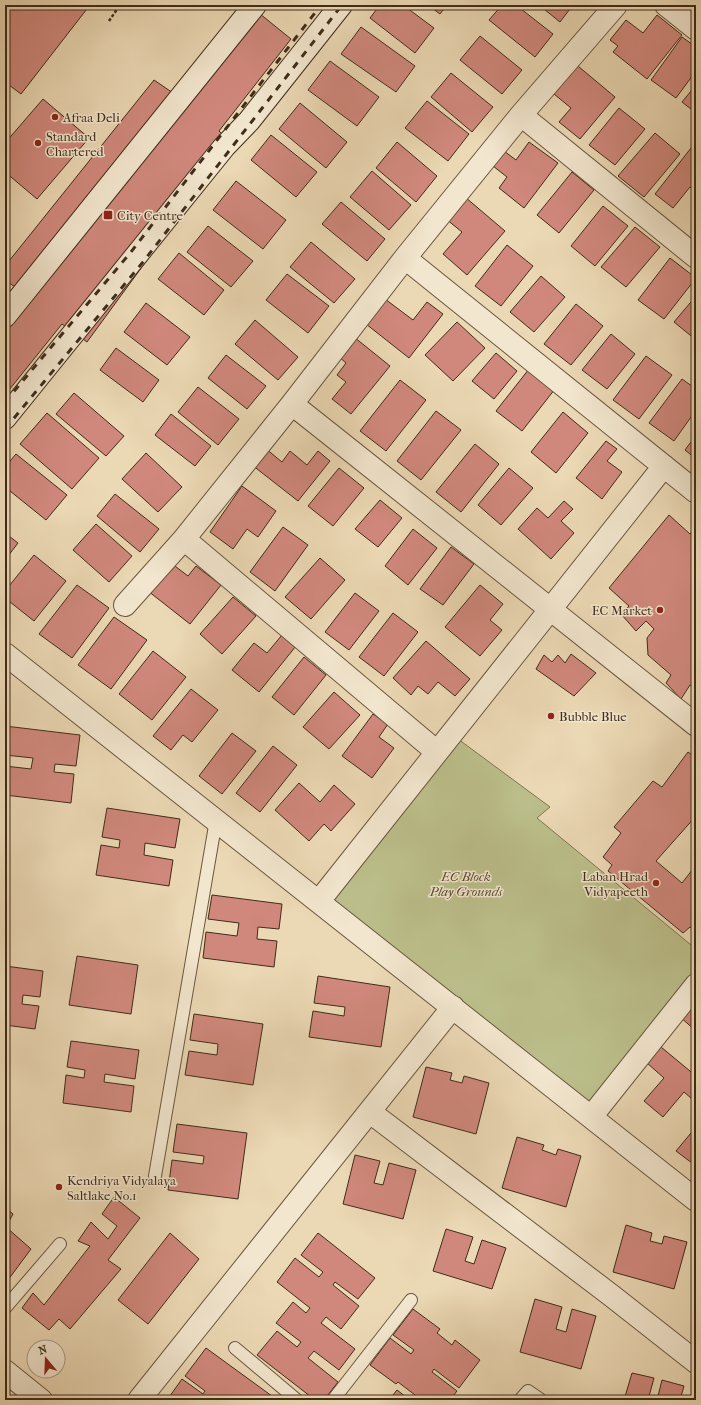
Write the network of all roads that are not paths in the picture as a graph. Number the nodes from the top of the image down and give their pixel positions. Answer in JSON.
{"nodes":[{"id":1,"x":255,"y":5,"type":"edge"},
{"id":2,"x":341,"y":5,"type":"edge"},
{"id":3,"x":616,"y":5,"type":"edge"},
{"id":4,"x":666,"y":5,"type":"edge"},
{"id":5,"x":696,"y":29,"type":"edge"},
{"id":6,"x":521,"y":114,"type":"junction"},
{"id":7,"x":696,"y":257,"type":"edge"},
{"id":8,"x":405,"y":258,"type":"junction"},
{"id":9,"x":5,"y":316,"type":"edge"},
{"id":10,"x":292,"y":404,"type":"junction"},
{"id":11,"x":5,"y":418,"type":"edge"},
{"id":12,"x":664,"y":466,"type":"junction"},
{"id":13,"x":696,"y":492,"type":"edge"},
{"id":14,"x":184,"y":538,"type":"junction"},
{"id":15,"x":125,"y":604,"type":"dead end"},
{"id":16,"x":550,"y":609,"type":"junction"},
{"id":17,"x":5,"y":656,"type":"edge"},
{"id":18,"x":696,"y":725,"type":"edge"},
{"id":19,"x":437,"y":752,"type":"junction"},
{"id":20,"x":216,"y":820,"type":"junction"},
{"id":21,"x":319,"y":901,"type":"junction"},
{"id":22,"x":696,"y":985,"type":"edge"},
{"id":23,"x":453,"y":1008,"type":"junction"},
{"id":24,"x":370,"y":1112,"type":"junction"},
{"id":25,"x":591,"y":1117,"type":"junction"},
{"id":26,"x":155,"y":1176,"type":"dead end"},
{"id":27,"x":696,"y":1200,"type":"edge"},
{"id":28,"x":60,"y":1244,"type":"dead end"},
{"id":29,"x":411,"y":1300,"type":"dead end"},
{"id":30,"x":5,"y":1308,"type":"edge"},
{"id":31,"x":235,"y":1348,"type":"dead end"},
{"id":32,"x":696,"y":1362,"type":"edge"},
{"id":33,"x":5,"y":1371,"type":"edge"},
{"id":34,"x":41,"y":1400,"type":"edge"},
{"id":35,"x":140,"y":1400,"type":"edge"},
{"id":36,"x":297,"y":1400,"type":"edge"},
{"id":37,"x":333,"y":1400,"type":"edge"},
{"id":38,"x":520,"y":1400,"type":"edge"},
{"id":39,"x":540,"y":1400,"type":"edge"}],
"edges":[{"from":1,"to":9,"type":"street"},
{"from":2,"to":11,"type":"street"},
{"from":3,"to":6,"type":"street"},
{"from":4,"to":5,"type":"street"},
{"from":6,"to":7,"type":"street"},
{"from":6,"to":8,"type":"street"},
{"from":8,"to":10,"type":"street"},
{"from":8,"to":12,"type":"street"},
{"from":10,"to":14,"type":"street"},
{"from":10,"to":16,"type":"street"},
{"from":12,"to":13,"type":"street"},
{"from":12,"to":16,"type":"street"},
{"from":14,"to":15,"type":"street"},
{"from":14,"to":19,"type":"street"},
{"from":16,"to":18,"type":"street"},
{"from":16,"to":19,"type":"street"},
{"from":17,"to":20,"type":"street"},
{"from":19,"to":21,"type":"street"},
{"from":20,"to":21,"type":"street"},
{"from":20,"to":26,"type":"lane"},
{"from":21,"to":23,"type":"street"},
{"from":22,"to":25,"type":"street"},
{"from":23,"to":24,"type":"street"},
{"from":23,"to":25,"type":"street"},
{"from":24,"to":32,"type":"street"},
{"from":24,"to":35,"type":"street"},
{"from":25,"to":27,"type":"street"},
{"from":28,"to":30,"type":"lane"},
{"from":29,"to":37,"type":"lane"},
{"from":31,"to":36,"type":"lane"},
{"from":33,"to":34,"type":"street"},
{"from":38,"to":39,"type":"lane"}]}
